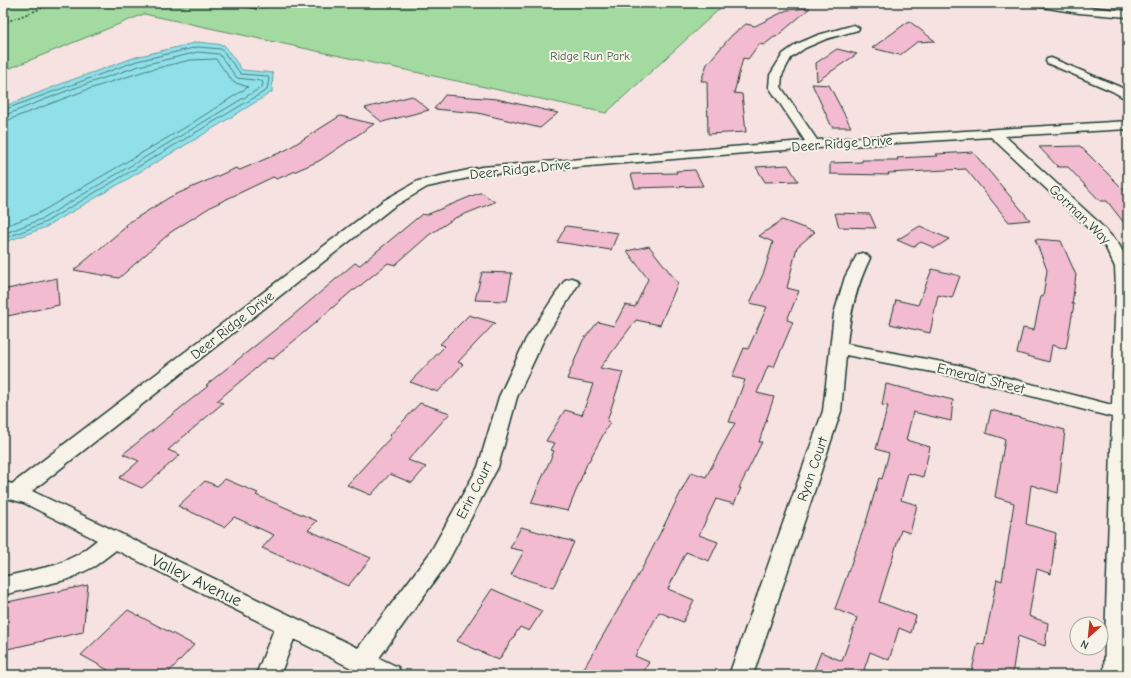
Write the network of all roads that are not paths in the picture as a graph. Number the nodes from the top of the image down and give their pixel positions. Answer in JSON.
{"nodes":[{"id":1,"x":246,"y":3,"type":"edge"},
{"id":2,"x":265,"y":3,"type":"edge"},
{"id":3,"x":1035,"y":3,"type":"edge"},
{"id":4,"x":1128,"y":14,"type":"edge"},
{"id":5,"x":854,"y":28,"type":"dead end"},
{"id":6,"x":1051,"y":61,"type":"dead end"},
{"id":7,"x":1128,"y":97,"type":"edge"},
{"id":8,"x":1128,"y":125,"type":"edge"},
{"id":9,"x":994,"y":133,"type":"junction"},
{"id":10,"x":814,"y":145,"type":"junction"},
{"id":11,"x":1121,"y":247,"type":"edge"},
{"id":12,"x":862,"y":258,"type":"dead end"},
{"id":13,"x":571,"y":283,"type":"dead end"},
{"id":14,"x":839,"y":348,"type":"junction"},
{"id":15,"x":1125,"y":414,"type":"edge"},
{"id":16,"x":9,"y":491,"type":"edge"},
{"id":17,"x":114,"y":539,"type":"junction"},
{"id":18,"x":3,"y":586,"type":"edge"},
{"id":19,"x":287,"y":625,"type":"junction"},
{"id":20,"x":362,"y":662,"type":"junction"},
{"id":21,"x":268,"y":675,"type":"edge"},
{"id":22,"x":389,"y":675,"type":"edge"},
{"id":23,"x":741,"y":675,"type":"edge"},
{"id":24,"x":1116,"y":675,"type":"edge"}],
"edges":[{"from":1,"to":2,"type":"street"},
{"from":3,"to":4,"type":"street"},
{"from":5,"to":10,"type":"street"},
{"from":6,"to":7,"type":"street"},
{"from":8,"to":9,"type":"street","name":"Deer Ridge Drive"},
{"from":9,"to":10,"type":"street","name":"Deer Ridge Drive"},
{"from":9,"to":11,"type":"street","name":"Gorman Way"},
{"from":10,"to":16,"type":"street","name":"Deer Ridge Drive"},
{"from":11,"to":15,"type":"street","name":"Gorman Way"},
{"from":12,"to":14,"type":"street","name":"Ryan Court"},
{"from":13,"to":20,"type":"street","name":"Erin Court"},
{"from":14,"to":15,"type":"street","name":"Emerald Street"},
{"from":14,"to":23,"type":"street","name":"Ryan Court"},
{"from":15,"to":24,"type":"street","name":"Gorman Way"},
{"from":16,"to":17,"type":"street","name":"Valley Avenue"},
{"from":17,"to":18,"type":"street"},
{"from":17,"to":19,"type":"street","name":"Valley Avenue"},
{"from":19,"to":20,"type":"street","name":"Valley Avenue"},
{"from":19,"to":21,"type":"street"},
{"from":20,"to":22,"type":"street","name":"Valley Avenue"}]}
